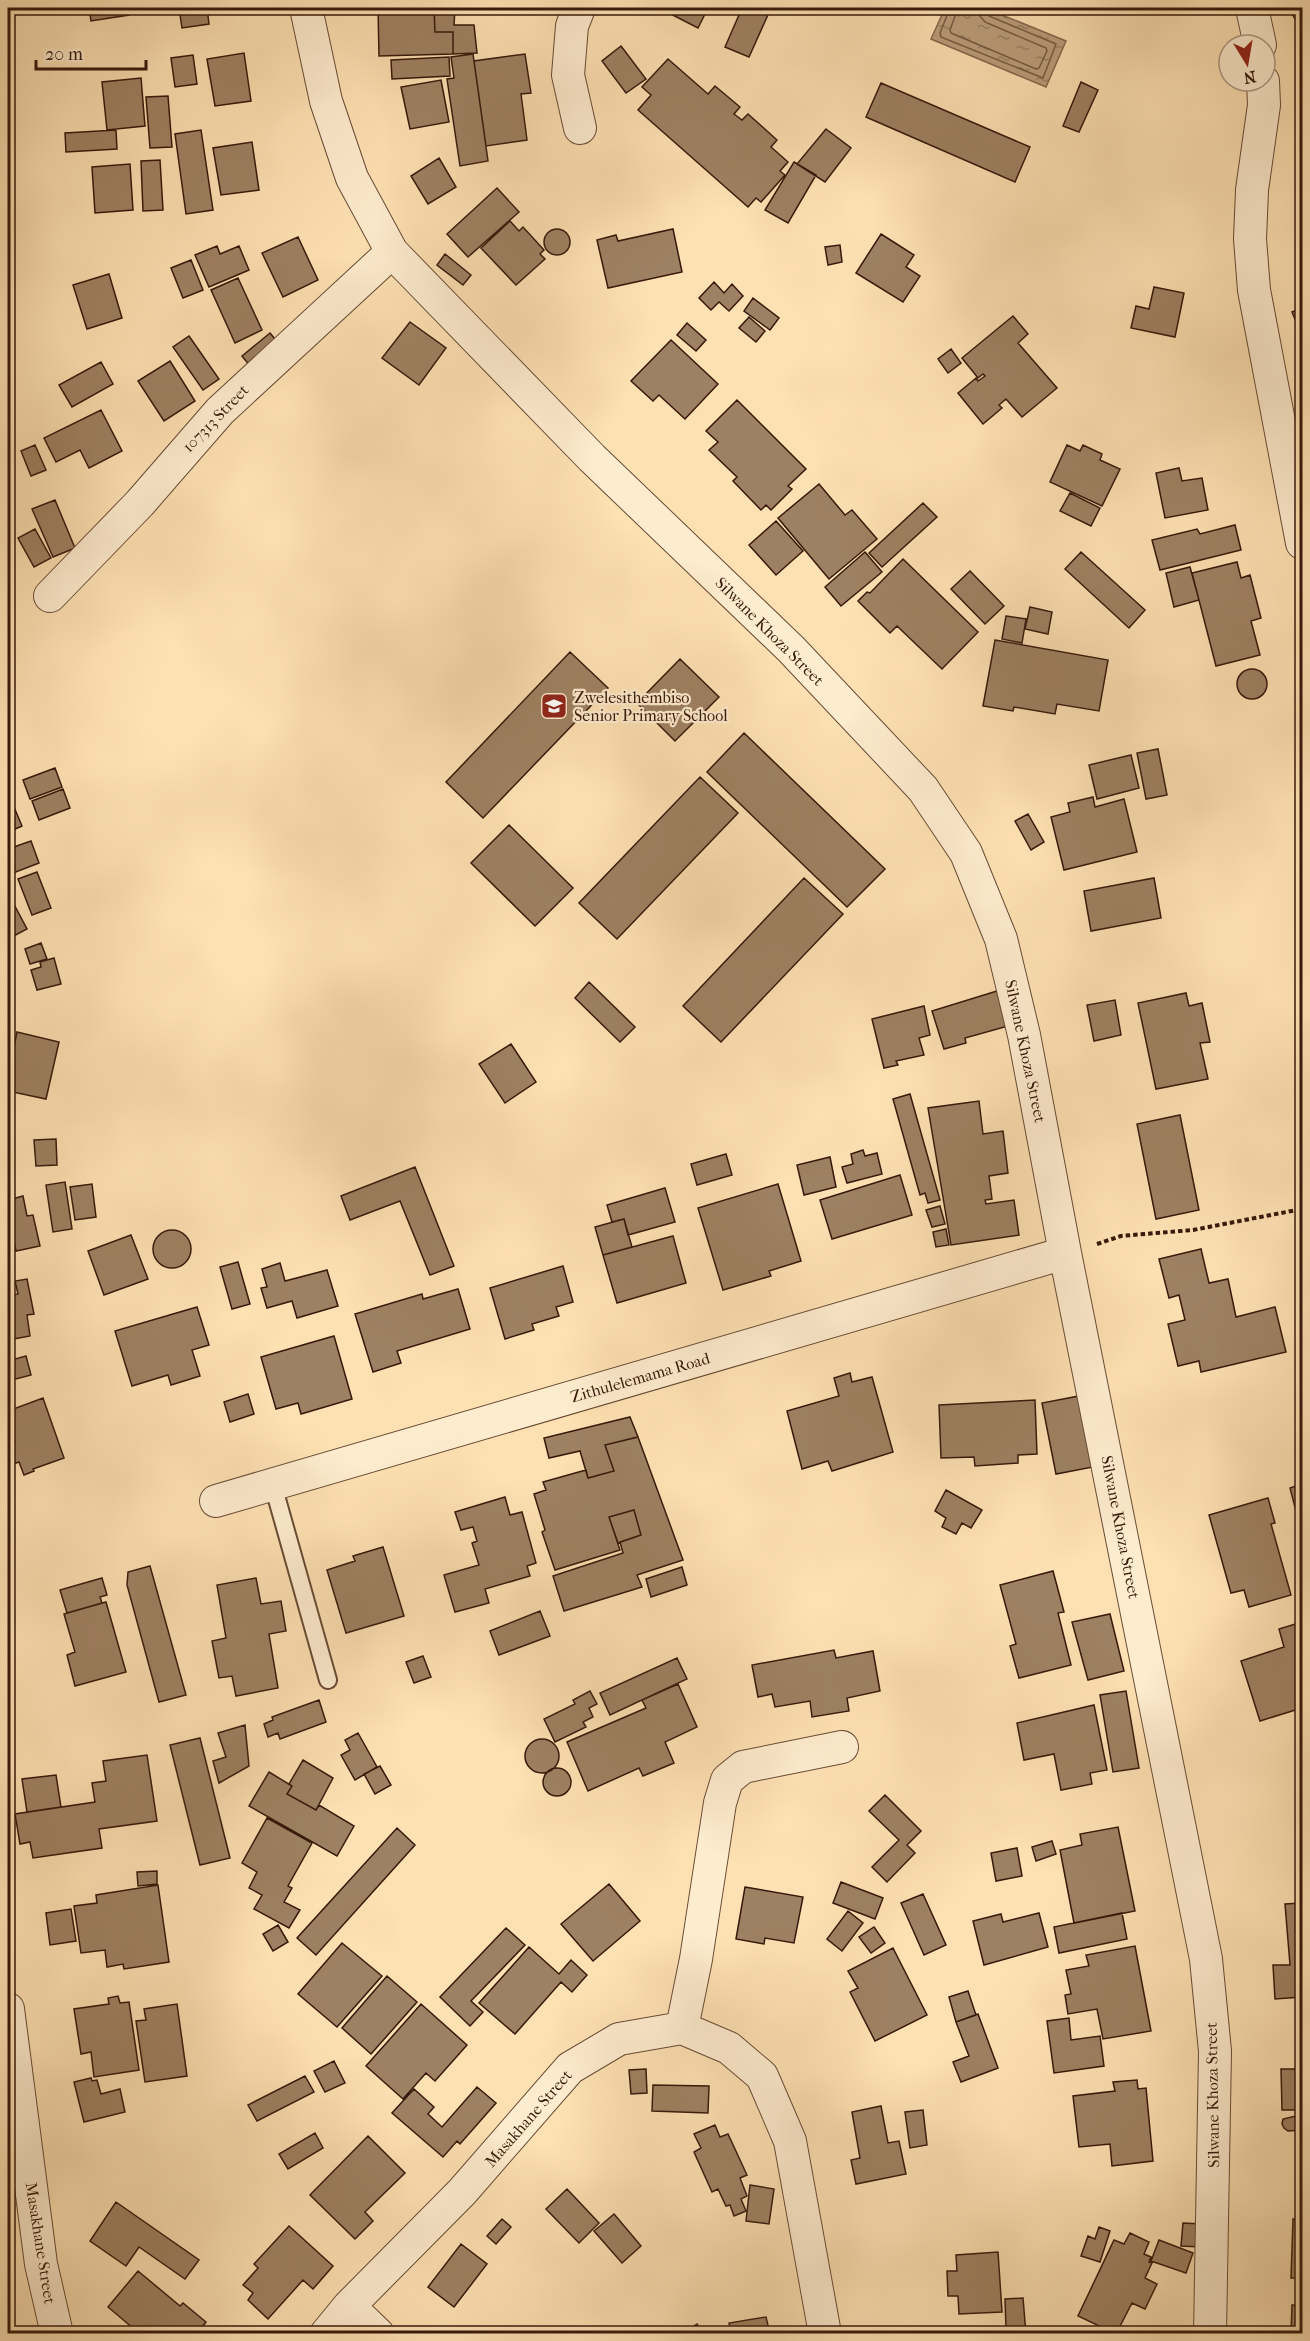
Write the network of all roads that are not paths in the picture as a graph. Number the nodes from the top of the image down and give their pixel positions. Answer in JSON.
{"nodes":[{"id":1,"x":306,"y":8,"type":"edge"},
{"id":2,"x":579,"y":8,"type":"edge"},
{"id":3,"x":1252,"y":8,"type":"edge"},
{"id":4,"x":1257,"y":33,"type":"edge"},
{"id":5,"x":1263,"y":93,"type":"edge"},
{"id":6,"x":580,"y":129,"type":"dead end"},
{"id":7,"x":392,"y":252,"type":"junction"},
{"id":8,"x":1302,"y":543,"type":"edge"},
{"id":9,"x":50,"y":596,"type":"dead end"},
{"id":10,"x":1065,"y":1253,"type":"junction"},
{"id":11,"x":273,"y":1485,"type":"junction"},
{"id":12,"x":216,"y":1501,"type":"dead end"},
{"id":13,"x":328,"y":1680,"type":"dead end"},
{"id":14,"x":842,"y":1747,"type":"dead end"},
{"id":15,"x":8,"y":2009,"type":"edge"},
{"id":16,"x":682,"y":2028,"type":"junction"},
{"id":17,"x":349,"y":2306,"type":"junction"},
{"id":18,"x":57,"y":2334,"type":"edge"},
{"id":19,"x":326,"y":2334,"type":"edge"},
{"id":20,"x":378,"y":2334,"type":"edge"},
{"id":21,"x":825,"y":2334,"type":"edge"},
{"id":22,"x":1210,"y":2334,"type":"edge"}],
"edges":[{"from":1,"to":7,"type":"street","name":"Silwane Khoza Street"},
{"from":2,"to":6,"type":"street"},
{"from":3,"to":4,"type":"street"},
{"from":5,"to":8,"type":"street"},
{"from":7,"to":9,"type":"street","name":"107313 Street"},
{"from":7,"to":10,"type":"street","name":"Silwane Khoza Street"},
{"from":10,"to":11,"type":"street","name":"Zithulelemama Road"},
{"from":10,"to":22,"type":"street","name":"Silwane Khoza Street"},
{"from":11,"to":12,"type":"street","name":"Zithulelemama Road"},
{"from":11,"to":13,"type":"lane"},
{"from":14,"to":16,"type":"street"},
{"from":15,"to":18,"type":"street","name":"Masakhane Street"},
{"from":16,"to":17,"type":"street","name":"Masakhane Street"},
{"from":16,"to":21,"type":"street"},
{"from":17,"to":19,"type":"street","name":"Masakhane Street"},
{"from":17,"to":20,"type":"street"}]}
